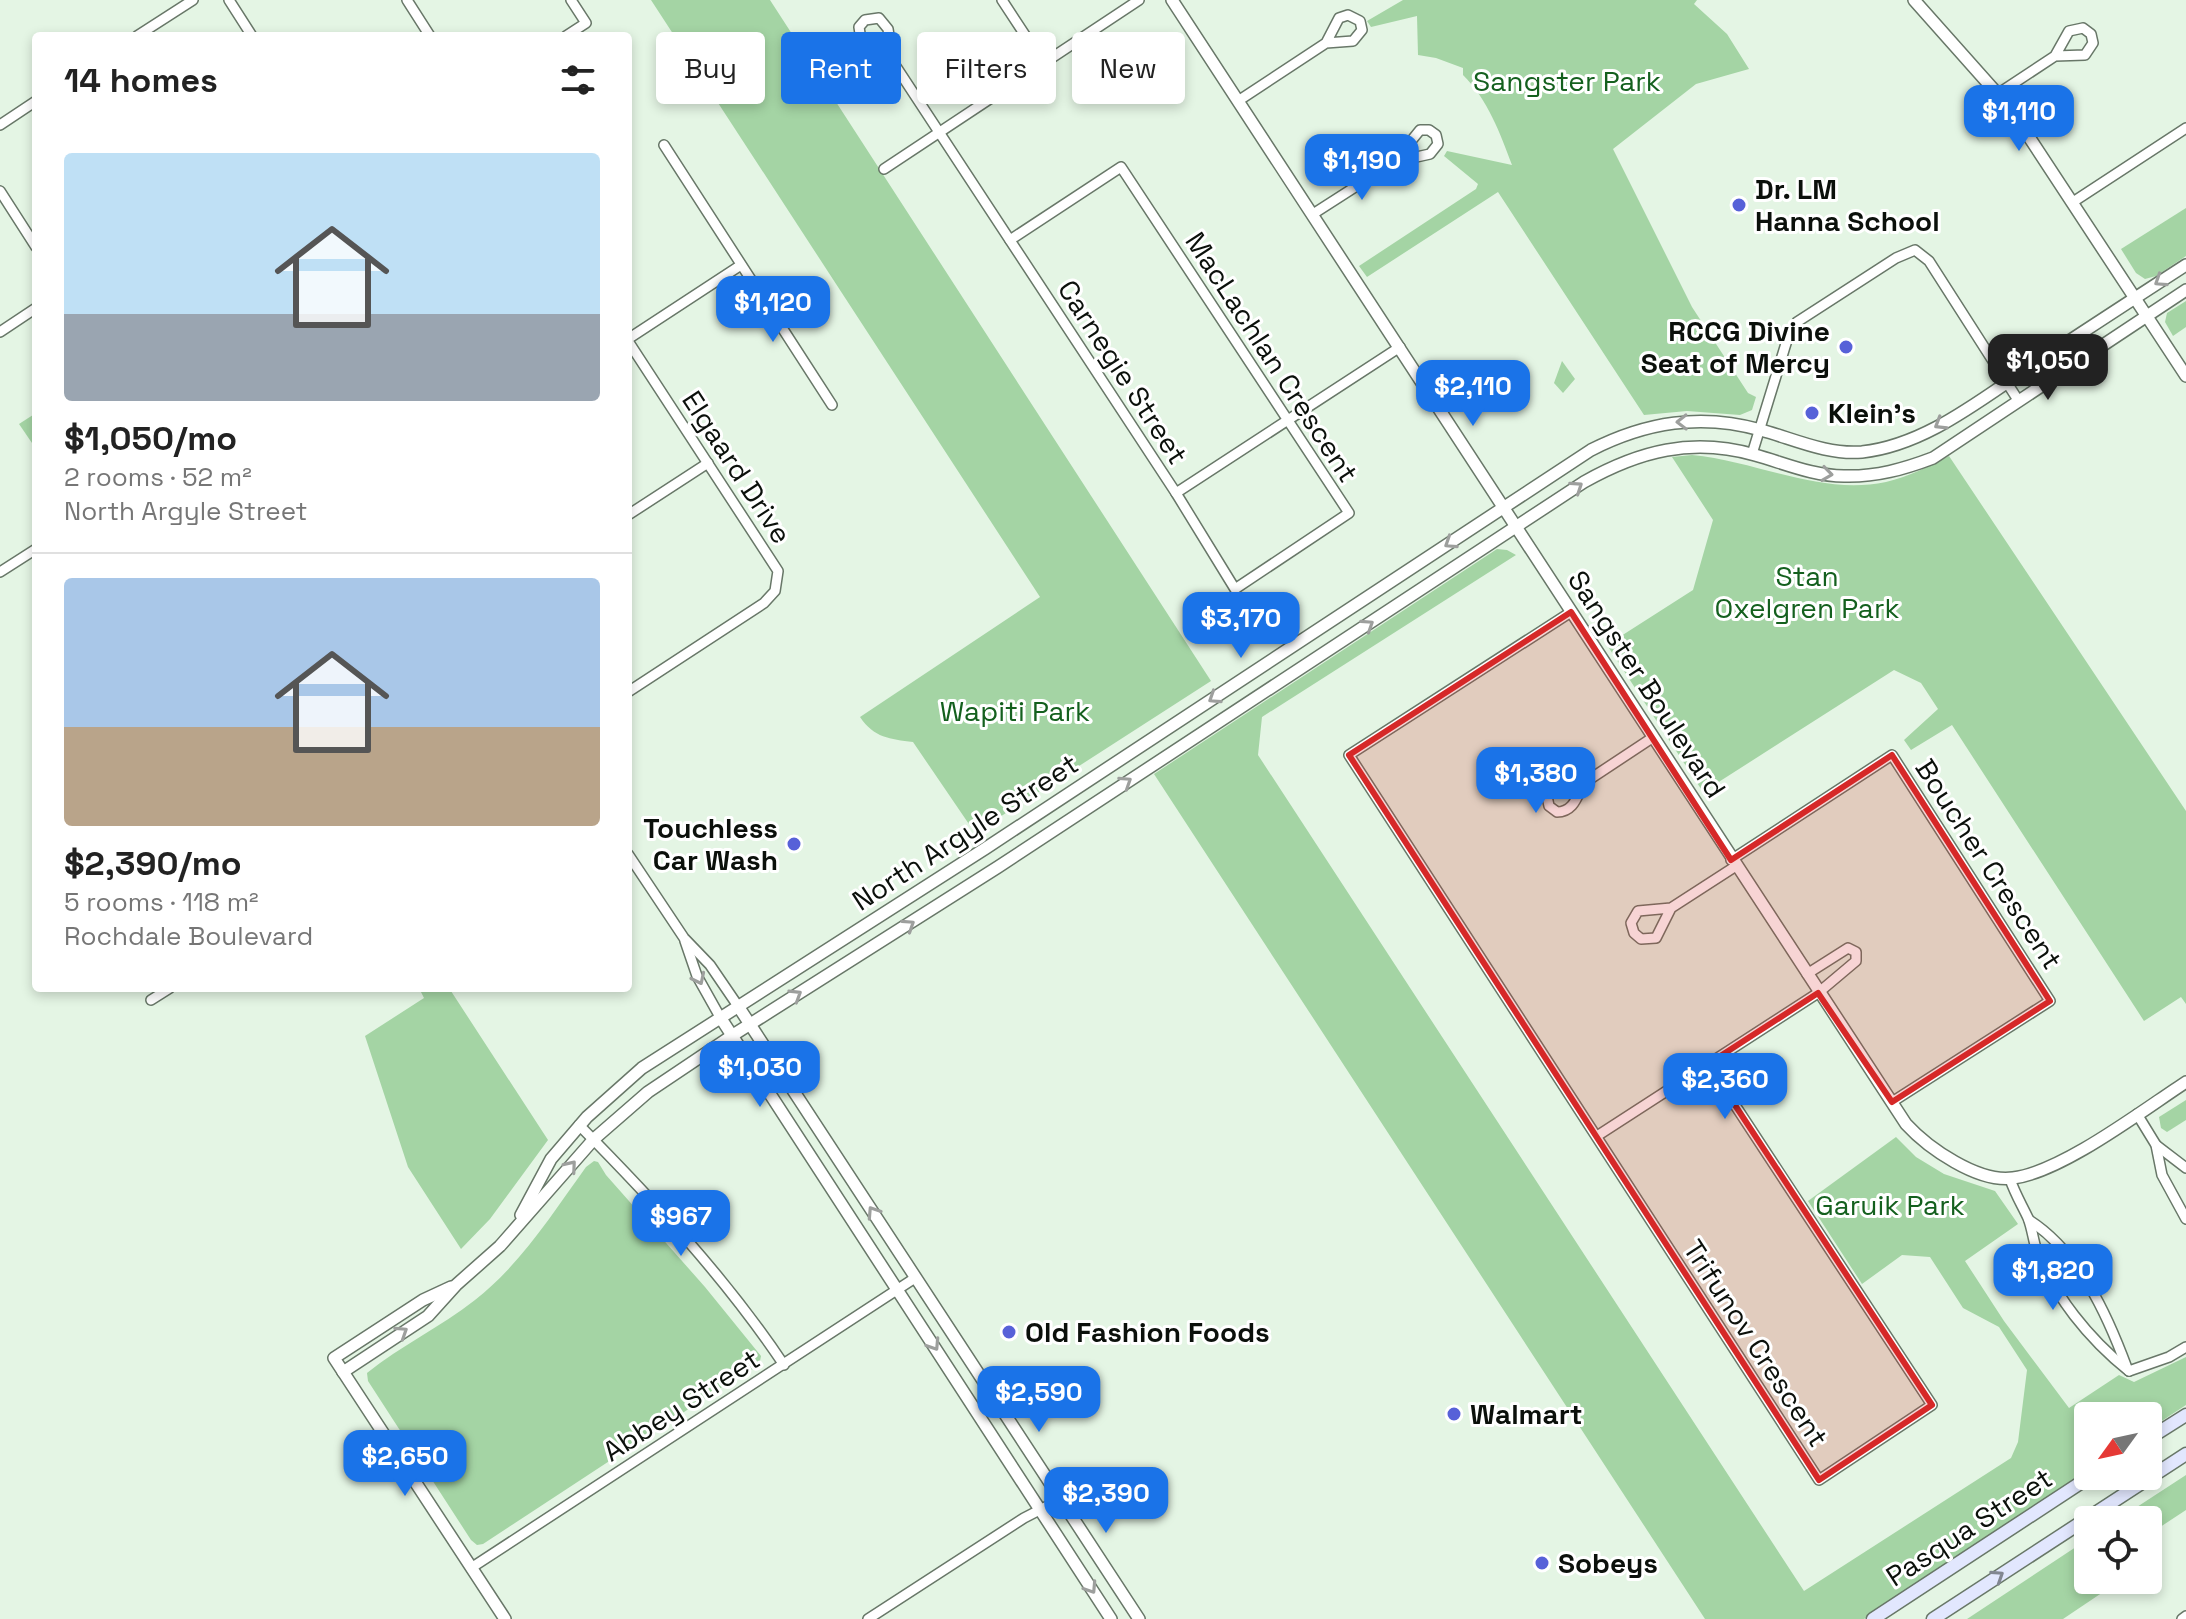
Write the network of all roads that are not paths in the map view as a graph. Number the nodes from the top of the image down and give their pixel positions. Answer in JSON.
{"nodes":[{"id":1,"x":193,"y":0,"type":"edge"},
{"id":2,"x":229,"y":0,"type":"edge"},
{"id":3,"x":407,"y":0,"type":"edge"},
{"id":4,"x":571,"y":0,"type":"edge"},
{"id":5,"x":1002,"y":0,"type":"edge"},
{"id":6,"x":1139,"y":0,"type":"edge"},
{"id":7,"x":1172,"y":0,"type":"edge"},
{"id":8,"x":1914,"y":0,"type":"edge"},
{"id":9,"x":143,"y":32,"type":"edge"},
{"id":10,"x":249,"y":32,"type":"edge"},
{"id":11,"x":427,"y":32,"type":"edge"},
{"id":12,"x":572,"y":32,"type":"edge"},
{"id":13,"x":1023,"y":32,"type":"edge"},
{"id":14,"x":1326,"y":43,"type":"dead end"},
{"id":15,"x":1056,"y":56,"type":"edge"},
{"id":16,"x":2055,"y":56,"type":"dead end"},
{"id":17,"x":893,"y":62,"type":"joint"},
{"id":18,"x":901,"y":74,"type":"edge"},
{"id":19,"x":1999,"y":93,"type":"junction"},
{"id":20,"x":1238,"y":101,"type":"junction"},
{"id":21,"x":32,"y":104,"type":"edge"},
{"id":22,"x":982,"y":104,"type":"edge"},
{"id":23,"x":0,"y":125,"type":"edge"},
{"id":24,"x":2186,"y":128,"type":"edge"},
{"id":25,"x":939,"y":132,"type":"junction"},
{"id":26,"x":664,"y":145,"type":"dead end"},
{"id":27,"x":1394,"y":162,"type":"junction"},
{"id":28,"x":884,"y":169,"type":"dead end"},
{"id":29,"x":0,"y":191,"type":"edge"},
{"id":30,"x":2073,"y":202,"type":"junction"},
{"id":31,"x":1313,"y":214,"type":"junction"},
{"id":32,"x":1010,"y":240,"type":"junction"},
{"id":33,"x":32,"y":241,"type":"edge"},
{"id":34,"x":741,"y":265,"type":"junction"},
{"id":35,"x":2186,"y":265,"type":"edge"},
{"id":36,"x":2186,"y":290,"type":"edge"},
{"id":37,"x":2135,"y":298,"type":"junction"},
{"id":38,"x":32,"y":311,"type":"edge"},
{"id":39,"x":2146,"y":316,"type":"junction"},
{"id":40,"x":0,"y":332,"type":"edge"},
{"id":41,"x":632,"y":337,"type":"edge"},
{"id":42,"x":632,"y":346,"type":"edge"},
{"id":43,"x":1400,"y":347,"type":"junction"},
{"id":44,"x":2186,"y":376,"type":"edge"},
{"id":45,"x":2006,"y":382,"type":"junction"},
{"id":46,"x":2018,"y":400,"type":"junction"},
{"id":47,"x":832,"y":405,"type":"dead end"},
{"id":48,"x":1286,"y":419,"type":"junction"},
{"id":49,"x":1759,"y":429,"type":"junction"},
{"id":50,"x":1752,"y":454,"type":"junction"},
{"id":51,"x":708,"y":463,"type":"junction"},
{"id":52,"x":1176,"y":493,"type":"junction"},
{"id":53,"x":1504,"y":507,"type":"junction"},
{"id":54,"x":632,"y":512,"type":"edge"},
{"id":55,"x":1517,"y":528,"type":"junction"},
{"id":56,"x":32,"y":552,"type":"edge"},
{"id":57,"x":0,"y":572,"type":"edge"},
{"id":58,"x":1571,"y":612,"type":"junction"},
{"id":59,"x":632,"y":689,"type":"edge"},
{"id":60,"x":1652,"y":738,"type":"junction"},
{"id":61,"x":1584,"y":783,"type":"dead end"},
{"id":62,"x":632,"y":860,"type":"edge"},
{"id":63,"x":1733,"y":863,"type":"junction"},
{"id":64,"x":1671,"y":908,"type":"junction"},
{"id":65,"x":684,"y":938,"type":"junction"},
{"id":66,"x":1807,"y":974,"type":"junction"},
{"id":67,"x":164,"y":992,"type":"edge"},
{"id":68,"x":1818,"y":993,"type":"junction"},
{"id":69,"x":151,"y":1000,"type":"dead end"},
{"id":70,"x":738,"y":1006,"type":"junction"},
{"id":71,"x":720,"y":1017,"type":"junction"},
{"id":72,"x":750,"y":1024,"type":"junction"},
{"id":73,"x":733,"y":1035,"type":"junction"},
{"id":74,"x":1708,"y":1064,"type":"junction"},
{"id":75,"x":2186,"y":1082,"type":"edge"},
{"id":76,"x":1892,"y":1102,"type":"junction"},
{"id":77,"x":2137,"y":1114,"type":"junction"},
{"id":78,"x":579,"y":1125,"type":"junction"},
{"id":79,"x":1597,"y":1136,"type":"junction"},
{"id":80,"x":594,"y":1139,"type":"junction"},
{"id":81,"x":2156,"y":1145,"type":"junction"},
{"id":82,"x":2186,"y":1168,"type":"edge"},
{"id":83,"x":2010,"y":1179,"type":"junction"},
{"id":84,"x":2186,"y":1219,"type":"edge"},
{"id":85,"x":2029,"y":1220,"type":"junction"},
{"id":86,"x":518,"y":1223,"type":"junction"},
{"id":87,"x":915,"y":1278,"type":"junction"},
{"id":88,"x":456,"y":1285,"type":"junction"},
{"id":89,"x":897,"y":1289,"type":"junction"},
{"id":90,"x":2186,"y":1347,"type":"edge"},
{"id":91,"x":784,"y":1365,"type":"junction"},
{"id":92,"x":2129,"y":1371,"type":"junction"},
{"id":93,"x":343,"y":1372,"type":"junction"},
{"id":94,"x":2186,"y":1415,"type":"edge"},
{"id":95,"x":2162,"y":1430,"type":"edge"},
{"id":96,"x":2186,"y":1454,"type":"edge"},
{"id":97,"x":2074,"y":1487,"type":"edge"},
{"id":98,"x":1061,"y":1499,"type":"junction"},
{"id":99,"x":1042,"y":1511,"type":"junction"},
{"id":100,"x":471,"y":1568,"type":"junction"},
{"id":101,"x":505,"y":1619,"type":"edge"},
{"id":102,"x":868,"y":1619,"type":"edge"},
{"id":103,"x":1111,"y":1619,"type":"edge"},
{"id":104,"x":1139,"y":1619,"type":"edge"},
{"id":105,"x":1873,"y":1619,"type":"edge"},
{"id":106,"x":1933,"y":1619,"type":"edge"}],
"edges":[{"from":1,"to":9,"type":"street"},
{"from":2,"to":10,"type":"street"},
{"from":3,"to":11,"type":"street"},
{"from":4,"to":12,"type":"street"},
{"from":5,"to":13,"type":"street"},
{"from":6,"to":15,"type":"street"},
{"from":7,"to":20,"type":"street","name":"Sangster Boulevard"},
{"from":8,"to":19,"type":"street"},
{"from":14,"to":20,"type":"street"},
{"from":16,"to":19,"type":"street"},
{"from":17,"to":17,"type":"street"},
{"from":18,"to":25,"type":"street","name":"Carnegie Street"},
{"from":19,"to":30,"type":"street"},
{"from":20,"to":31,"type":"street","name":"Sangster Boulevard"},
{"from":21,"to":23,"type":"street"},
{"from":22,"to":25,"type":"street"},
{"from":24,"to":30,"type":"street"},
{"from":25,"to":28,"type":"street"},
{"from":25,"to":32,"type":"street","name":"Carnegie Street"},
{"from":26,"to":34,"type":"street"},
{"from":27,"to":27,"type":"street"},
{"from":27,"to":31,"type":"street"},
{"from":29,"to":33,"type":"street"},
{"from":30,"to":37,"type":"street"},
{"from":31,"to":43,"type":"street","name":"Sangster Boulevard"},
{"from":32,"to":48,"type":"street","name":"MacLachlan Crescent"},
{"from":32,"to":52,"type":"street","name":"Carnegie Street"},
{"from":34,"to":41,"type":"street"},
{"from":34,"to":47,"type":"street"},
{"from":35,"to":37,"type":"street","name":"North Argyle Street","one_way":true},
{"from":36,"to":39,"type":"street","name":"North Argyle Street"},
{"from":37,"to":39,"type":"street"},
{"from":37,"to":45,"type":"street","name":"North Argyle Street"},
{"from":38,"to":40,"type":"street"},
{"from":39,"to":44,"type":"street"},
{"from":39,"to":46,"type":"street","name":"North Argyle Street"},
{"from":42,"to":51,"type":"street","name":"Elgaard Drive"},
{"from":43,"to":48,"type":"street","name":"Carnegie Street"},
{"from":43,"to":53,"type":"street","name":"Sangster Boulevard"},
{"from":45,"to":46,"type":"street"},
{"from":45,"to":49,"type":"street","name":"North Argyle Street","one_way":true},
{"from":45,"to":49,"type":"street"},
{"from":50,"to":46,"type":"street","name":"North Argyle Street","one_way":true},
{"from":48,"to":52,"type":"street","name":"Carnegie Street"},
{"from":48,"to":52,"type":"street","name":"MacLachlan Crescent"},
{"from":49,"to":50,"type":"street"},
{"from":49,"to":53,"type":"street","name":"North Argyle Street","one_way":true},
{"from":55,"to":50,"type":"street","name":"North Argyle Street","one_way":true},
{"from":51,"to":54,"type":"street"},
{"from":51,"to":59,"type":"street","name":"Elgaard Drive"},
{"from":53,"to":55,"type":"street","name":"Sangster Boulevard"},
{"from":53,"to":70,"type":"street","name":"North Argyle Street","one_way":true},
{"from":55,"to":58,"type":"street","name":"Sangster Boulevard"},
{"from":72,"to":55,"type":"street","name":"North Argyle Street","one_way":true},
{"from":56,"to":57,"type":"street"},
{"from":58,"to":60,"type":"street","name":"Sangster Boulevard"},
{"from":58,"to":79,"type":"street","name":"Trifunov Crescent"},
{"from":60,"to":61,"type":"street"},
{"from":60,"to":63,"type":"street","name":"Sangster Boulevard"},
{"from":62,"to":65,"type":"street"},
{"from":63,"to":64,"type":"street"},
{"from":63,"to":66,"type":"street","name":"Sangster Boulevard"},
{"from":63,"to":76,"type":"street","name":"Boucher Crescent"},
{"from":64,"to":64,"type":"street"},
{"from":65,"to":70,"type":"street"},
{"from":65,"to":71,"type":"street","one_way":true},
{"from":66,"to":68,"type":"street","name":"Sangster Boulevard"},
{"from":66,"to":68,"type":"street"},
{"from":67,"to":69,"type":"street"},
{"from":68,"to":74,"type":"street"},
{"from":68,"to":76,"type":"street","name":"Sangster Boulevard"},
{"from":70,"to":71,"type":"street","name":"North Argyle Street"},
{"from":70,"to":72,"type":"street"},
{"from":71,"to":73,"type":"street"},
{"from":71,"to":78,"type":"street","name":"North Argyle Street"},
{"from":72,"to":73,"type":"street","name":"North Argyle Street"},
{"from":87,"to":72,"type":"street","one_way":true},
{"from":73,"to":80,"type":"street","name":"North Argyle Street"},
{"from":73,"to":89,"type":"street"},
{"from":74,"to":79,"type":"street"},
{"from":74,"to":79,"type":"street","name":"Trifunov Crescent"},
{"from":75,"to":77,"type":"street"},
{"from":76,"to":83,"type":"street","name":"Sangster Boulevard"},
{"from":77,"to":81,"type":"street"},
{"from":77,"to":83,"type":"street"},
{"from":78,"to":80,"type":"street"},
{"from":78,"to":86,"type":"street","name":"North Argyle Street"},
{"from":86,"to":80,"type":"street","name":"North Argyle Street","one_way":true},
{"from":80,"to":91,"type":"street"},
{"from":81,"to":82,"type":"street"},
{"from":81,"to":84,"type":"street"},
{"from":83,"to":85,"type":"street"},
{"from":85,"to":92,"type":"street"},
{"from":85,"to":92,"type":"street"},
{"from":86,"to":88,"type":"street"},
{"from":87,"to":89,"type":"street","name":"Abbey Street"},
{"from":87,"to":98,"type":"street"},
{"from":93,"to":88,"type":"street","one_way":true},
{"from":88,"to":93,"type":"street"},
{"from":89,"to":91,"type":"street","name":"Abbey Street"},
{"from":89,"to":99,"type":"street","one_way":true},
{"from":90,"to":92,"type":"street"},
{"from":91,"to":100,"type":"street","name":"Abbey Street"},
{"from":93,"to":100,"type":"street"},
{"from":94,"to":95,"type":"main road"},
{"from":106,"to":96,"type":"main road","name":"Pasqua Street","one_way":true},
{"from":97,"to":105,"type":"main road","name":"Pasqua Street"},
{"from":98,"to":99,"type":"street"},
{"from":98,"to":104,"type":"street"},
{"from":99,"to":102,"type":"street"},
{"from":99,"to":103,"type":"street","one_way":true},
{"from":100,"to":101,"type":"street"}]}
